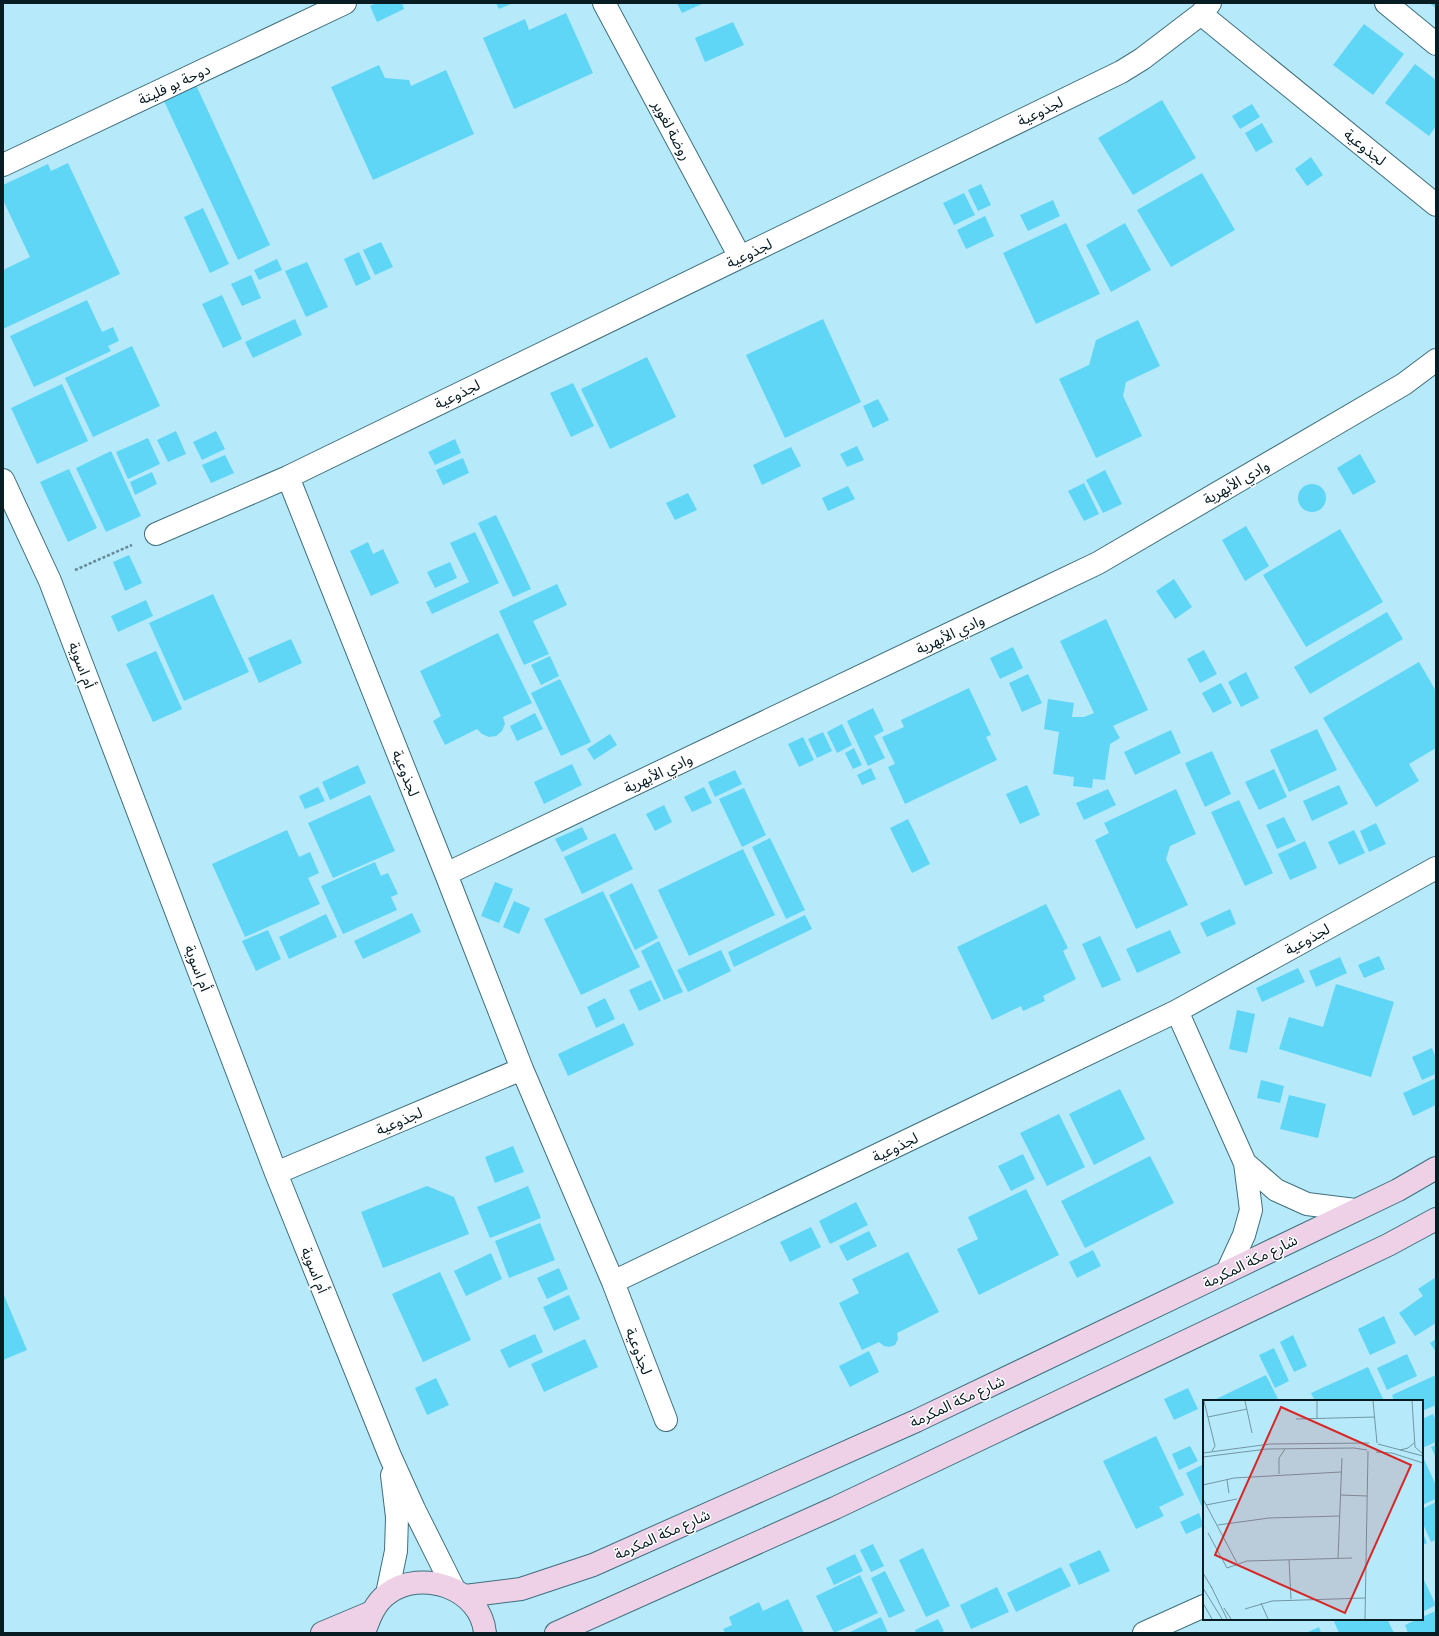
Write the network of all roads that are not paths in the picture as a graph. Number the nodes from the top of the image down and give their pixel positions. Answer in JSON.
{"nodes":[{"id":1,"x":346,"y":3,"type":"edge"},
{"id":2,"x":604,"y":3,"type":"edge"},
{"id":3,"x":1386,"y":3,"type":"edge"},
{"id":4,"x":1205,"y":8,"type":"edge"},
{"id":5,"x":1436,"y":44,"type":"edge"},
{"id":6,"x":3,"y":165,"type":"edge"},
{"id":7,"x":1436,"y":205,"type":"edge"},
{"id":8,"x":740,"y":257,"type":"junction"},
{"id":9,"x":1436,"y":360,"type":"edge"},
{"id":10,"x":288,"y":477,"type":"junction"},
{"id":11,"x":3,"y":480,"type":"edge"},
{"id":12,"x":156,"y":534,"type":"road end"},
{"id":13,"x":1436,"y":868,"type":"edge"},
{"id":14,"x":446,"y":874,"type":"junction"},
{"id":15,"x":1177,"y":1011,"type":"junction"},
{"id":16,"x":522,"y":1069,"type":"junction"},
{"id":17,"x":1245,"y":1164,"type":"junction"},
{"id":18,"x":1436,"y":1168,"type":"edge"},
{"id":19,"x":276,"y":1173,"type":"junction"},
{"id":20,"x":1355,"y":1210,"type":"junction"},
{"id":21,"x":1436,"y":1219,"type":"edge"},
{"id":22,"x":1227,"y":1272,"type":"junction"},
{"id":23,"x":612,"y":1282,"type":"junction"},
{"id":24,"x":666,"y":1420,"type":"dead end"},
{"id":25,"x":390,"y":1456,"type":"junction"},
{"id":26,"x":460,"y":1593,"type":"junction"},
{"id":27,"x":387,"y":1594,"type":"junction"},
{"id":28,"x":1203,"y":1606,"type":"edge"},
{"id":29,"x":372,"y":1612,"type":"junction"},
{"id":30,"x":322,"y":1633,"type":"edge"},
{"id":31,"x":364,"y":1633,"type":"edge"},
{"id":32,"x":485,"y":1633,"type":"edge"},
{"id":33,"x":556,"y":1633,"type":"edge"},
{"id":34,"x":1144,"y":1633,"type":"edge"}],
"edges":[{"from":1,"to":6,"type":"street","name":"دوحة بو فليتة"},
{"from":2,"to":8,"type":"street","name":"روضة لغوير"},
{"from":3,"to":5,"type":"street"},
{"from":4,"to":7,"type":"street","name":"لجذوعية"},
{"from":4,"to":8,"type":"street","name":"لجذوعية"},
{"from":8,"to":10,"type":"street","name":"لجذوعية"},
{"from":9,"to":14,"type":"street","name":"وادي الأبهرية"},
{"from":10,"to":12,"type":"street","name":"لجذوعية"},
{"from":10,"to":14,"type":"street","name":"لجذوعية"},
{"from":11,"to":19,"type":"street","name":"أم اسوية"},
{"from":13,"to":15,"type":"street","name":"لجذوعية"},
{"from":14,"to":16,"type":"street","name":"لجذوعية"},
{"from":15,"to":17,"type":"street"},
{"from":15,"to":23,"type":"street","name":"لجذوعية"},
{"from":16,"to":19,"type":"street","name":"لجذوعية"},
{"from":16,"to":23,"type":"street","name":"لجذوعية"},
{"from":17,"to":20,"type":"street"},
{"from":17,"to":22,"type":"street"},
{"from":18,"to":20,"type":"main road","name":"شارع مكة المكرمة"},
{"from":19,"to":25,"type":"street","name":"أم اسوية"},
{"from":20,"to":22,"type":"main road","name":"شارع مكة المكرمة"},
{"from":21,"to":33,"type":"main road"},
{"from":22,"to":26,"type":"main road","name":"شارع مكة المكرمة"},
{"from":23,"to":24,"type":"street","name":"لجذوعية"},
{"from":25,"to":26,"type":"street","name":"أم اسوية"},
{"from":25,"to":27,"type":"street","name":"أم اسوية"},
{"from":26,"to":27,"type":"main road"},
{"from":26,"to":32,"type":"main road"},
{"from":27,"to":29,"type":"main road"},
{"from":28,"to":34,"type":"street"},
{"from":29,"to":30,"type":"main road"},
{"from":29,"to":31,"type":"main road"}]}
